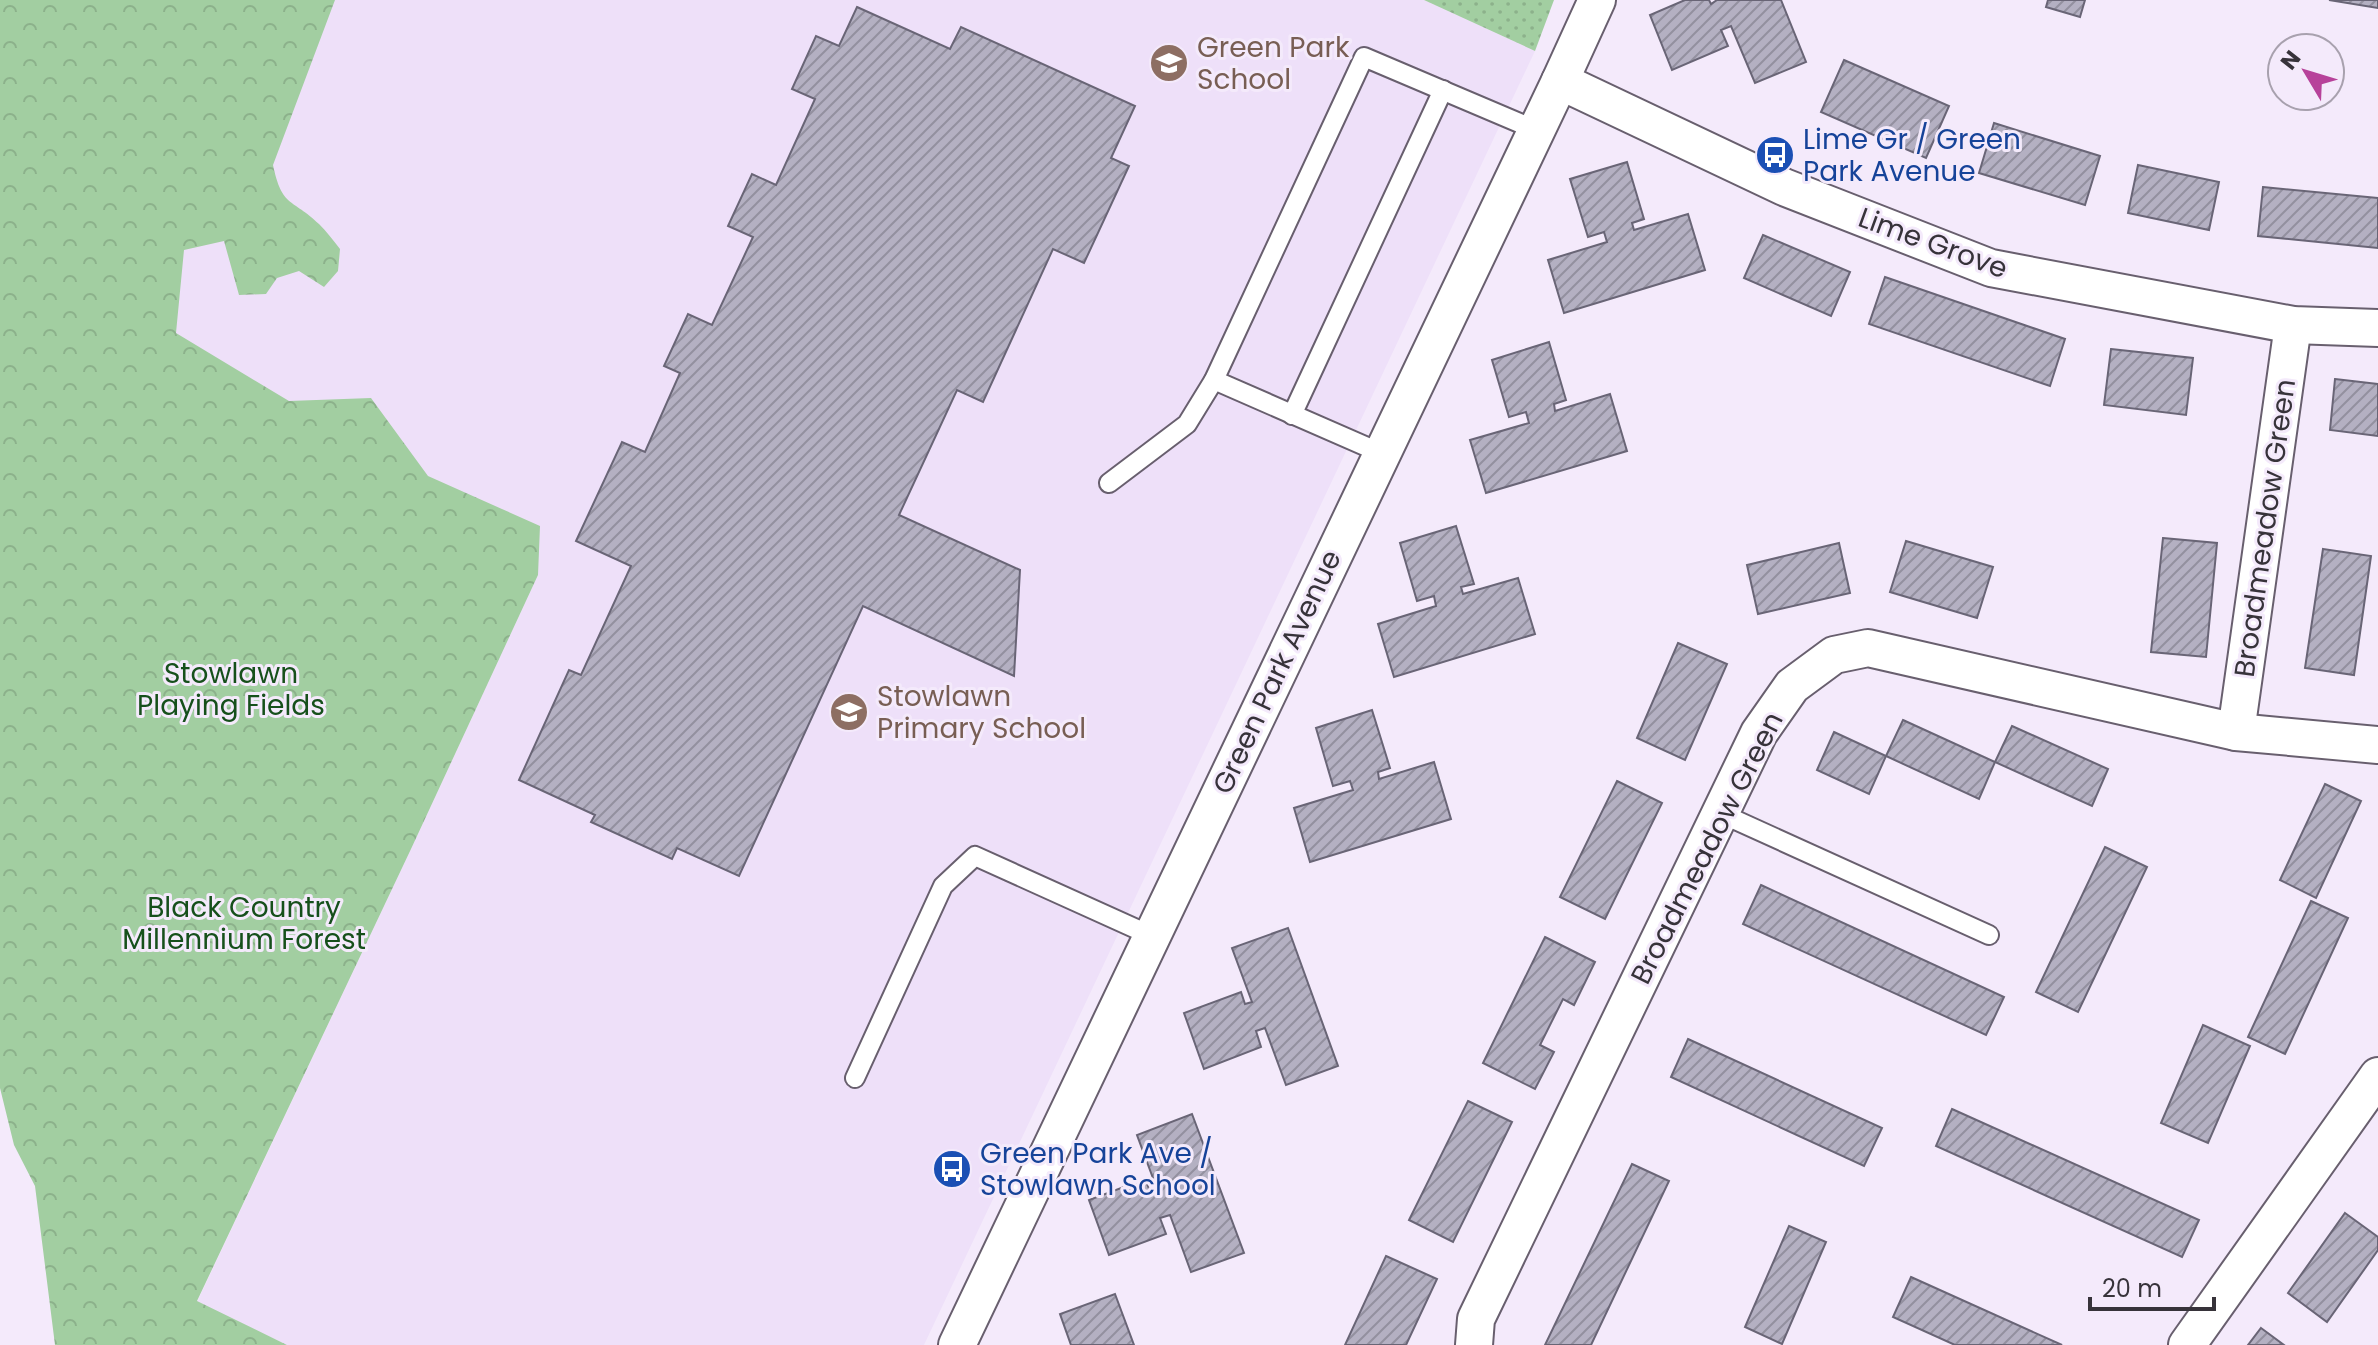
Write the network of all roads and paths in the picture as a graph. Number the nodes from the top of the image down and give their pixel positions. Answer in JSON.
{"nodes":[{"id":1,"x":1597,"y":0,"type":"edge"},
{"id":2,"x":1560,"y":81,"type":"junction"},
{"id":3,"x":1443,"y":90,"type":"junction"},
{"id":4,"x":1536,"y":130,"type":"junction"},
{"id":5,"x":2293,"y":325,"type":"junction"},
{"id":6,"x":2378,"y":328,"type":"edge"},
{"id":7,"x":1214,"y":380,"type":"junction"},
{"id":8,"x":1292,"y":415,"type":"junction"},
{"id":9,"x":1381,"y":453,"type":"junction"},
{"id":10,"x":1109,"y":483,"type":"dead end"},
{"id":11,"x":2236,"y":732,"type":"junction"},
{"id":12,"x":2378,"y":745,"type":"edge"},
{"id":13,"x":1720,"y":813,"type":"junction"},
{"id":14,"x":1989,"y":935,"type":"dead end"},
{"id":15,"x":1152,"y":936,"type":"junction"},
{"id":16,"x":2378,"y":1076,"type":"edge"},
{"id":17,"x":855,"y":1078,"type":"dead end"},
{"id":18,"x":957,"y":1345,"type":"edge"},
{"id":19,"x":1474,"y":1345,"type":"edge"},
{"id":20,"x":2187,"y":1345,"type":"edge"}],
"edges":[{"from":1,"to":2,"type":"street","name":"Green Park Avenue"},
{"from":2,"to":4,"type":"street","name":"Green Park Avenue"},
{"from":2,"to":5,"type":"street","name":"Lime Grove"},
{"from":3,"to":4,"type":"lane"},
{"from":3,"to":7,"type":"lane"},
{"from":3,"to":8,"type":"lane"},
{"from":4,"to":9,"type":"street","name":"Green Park Avenue"},
{"from":5,"to":6,"type":"street","name":"Lime Grove"},
{"from":5,"to":11,"type":"street","name":"Broadmeadow Green"},
{"from":7,"to":8,"type":"lane"},
{"from":7,"to":10,"type":"lane"},
{"from":8,"to":9,"type":"lane"},
{"from":9,"to":15,"type":"street","name":"Green Park Avenue"},
{"from":11,"to":12,"type":"street","name":"Broadmeadow Green"},
{"from":11,"to":13,"type":"street","name":"Broadmeadow Green"},
{"from":13,"to":14,"type":"lane"},
{"from":13,"to":19,"type":"street","name":"Broadmeadow Green"},
{"from":15,"to":17,"type":"lane"},
{"from":15,"to":18,"type":"street","name":"Green Park Avenue"},
{"from":16,"to":20,"type":"street"}]}
